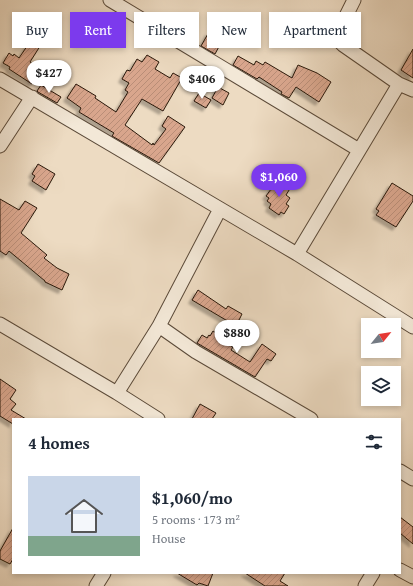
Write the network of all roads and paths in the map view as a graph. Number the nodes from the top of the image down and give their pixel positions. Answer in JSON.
{"nodes":[{"id":1,"x":110,"y":0,"type":"edge"},
{"id":2,"x":354,"y":0,"type":"edge"},
{"id":3,"x":0,"y":79,"type":"edge"},
{"id":4,"x":399,"y":84,"type":"junction"},
{"id":5,"x":413,"y":90,"type":"edge"},
{"id":6,"x":32,"y":97,"type":"junction"},
{"id":7,"x":0,"y":146,"type":"edge"},
{"id":8,"x":359,"y":150,"type":"junction"},
{"id":9,"x":220,"y":209,"type":"junction"},
{"id":10,"x":297,"y":254,"type":"junction"},
{"id":11,"x":0,"y":324,"type":"edge"},
{"id":12,"x":159,"y":326,"type":"junction"},
{"id":13,"x":413,"y":328,"type":"edge"},
{"id":14,"x":117,"y":393,"type":"junction"},
{"id":15,"x":156,"y":418,"type":"edge"},
{"id":16,"x":308,"y":418,"type":"edge"},
{"id":17,"x":401,"y":472,"type":"edge"},
{"id":18,"x":413,"y":479,"type":"edge"},
{"id":19,"x":401,"y":571,"type":"edge"},
{"id":20,"x":103,"y":574,"type":"edge"},
{"id":21,"x":372,"y":574,"type":"edge"},
{"id":22,"x":413,"y":577,"type":"edge"},
{"id":23,"x":96,"y":586,"type":"edge"},
{"id":24,"x":365,"y":586,"type":"edge"}],
"edges":[{"from":1,"to":8,"type":"street"},
{"from":2,"to":4,"type":"street"},
{"from":3,"to":6,"type":"street"},
{"from":4,"to":5,"type":"street"},
{"from":4,"to":8,"type":"street"},
{"from":6,"to":7,"type":"street"},
{"from":6,"to":9,"type":"street"},
{"from":8,"to":10,"type":"street"},
{"from":9,"to":10,"type":"street"},
{"from":9,"to":12,"type":"street"},
{"from":10,"to":13,"type":"street"},
{"from":11,"to":14,"type":"street"},
{"from":12,"to":14,"type":"street"},
{"from":12,"to":16,"type":"street"},
{"from":14,"to":15,"type":"street"},
{"from":17,"to":18,"type":"street"},
{"from":19,"to":22,"type":"street"},
{"from":20,"to":23,"type":"street"},
{"from":21,"to":24,"type":"street"}]}
